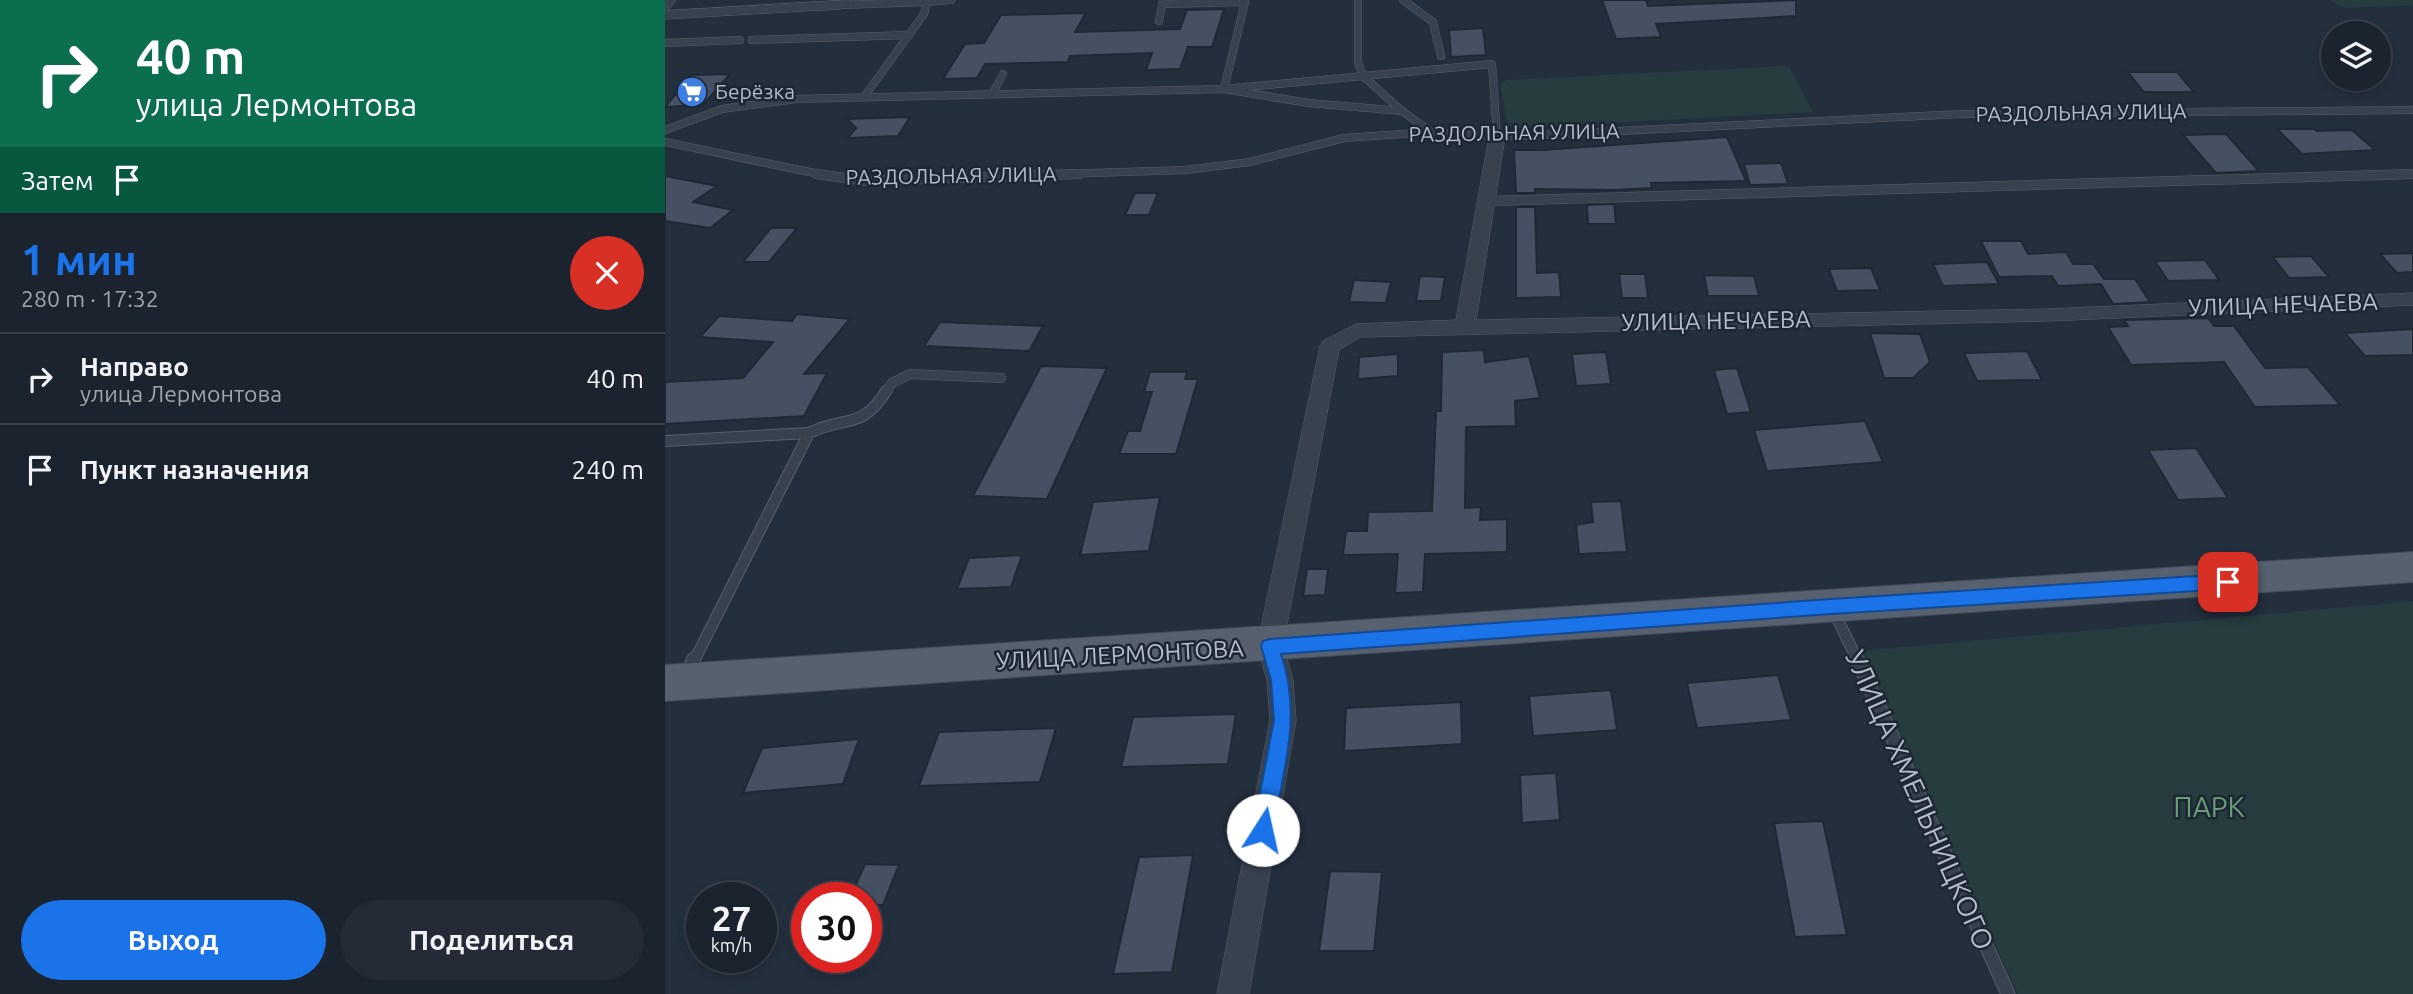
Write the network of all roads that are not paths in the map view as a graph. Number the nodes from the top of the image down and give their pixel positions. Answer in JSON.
{"nodes":[{"id":1,"x":672,"y":0,"type":"edge"},
{"id":2,"x":951,"y":0,"type":"edge"},
{"id":3,"x":1358,"y":0,"type":"edge"},
{"id":4,"x":1403,"y":0,"type":"edge"},
{"id":5,"x":927,"y":2,"type":"junction"},
{"id":6,"x":1163,"y":2,"type":"edge"},
{"id":7,"x":842,"y":3,"type":"edge"},
{"id":8,"x":794,"y":4,"type":"edge"},
{"id":9,"x":665,"y":8,"type":"edge"},
{"id":10,"x":665,"y":15,"type":"edge"},
{"id":11,"x":1159,"y":21,"type":"dead end"},
{"id":12,"x":909,"y":35,"type":"junction"},
{"id":13,"x":740,"y":40,"type":"dead end"},
{"id":14,"x":752,"y":40,"type":"dead end"},
{"id":15,"x":665,"y":43,"type":"edge"},
{"id":16,"x":1441,"y":57,"type":"dead end"},
{"id":17,"x":1003,"y":74,"type":"dead end"},
{"id":18,"x":1363,"y":76,"type":"junction"},
{"id":19,"x":1224,"y":89,"type":"junction"},
{"id":20,"x":993,"y":93,"type":"junction"},
{"id":21,"x":864,"y":97,"type":"junction"},
{"id":22,"x":2413,"y":110,"type":"edge"},
{"id":23,"x":1402,"y":111,"type":"junction"},
{"id":24,"x":665,"y":130,"type":"edge"},
{"id":25,"x":1431,"y":132,"type":"junction"},
{"id":26,"x":1497,"y":137,"type":"junction"},
{"id":27,"x":665,"y":142,"type":"edge"},
{"id":28,"x":2413,"y":174,"type":"edge"},
{"id":29,"x":1488,"y":201,"type":"junction"},
{"id":30,"x":2413,"y":299,"type":"edge"},
{"id":31,"x":1465,"y":326,"type":"junction"},
{"id":32,"x":1001,"y":378,"type":"dead end"},
{"id":33,"x":809,"y":433,"type":"junction"},
{"id":34,"x":665,"y":441,"type":"edge"},
{"id":35,"x":2413,"y":567,"type":"edge"},
{"id":36,"x":1831,"y":606,"type":"junction"},
{"id":37,"x":1270,"y":646,"type":"junction"},
{"id":38,"x":674,"y":682,"type":"edge"},
{"id":39,"x":1233,"y":994,"type":"edge"},
{"id":40,"x":2008,"y":994,"type":"edge"}],
"edges":[{"from":1,"to":9,"type":"lane"},
{"from":2,"to":5,"type":"lane"},
{"from":3,"to":18,"type":"lane"},
{"from":4,"to":16,"type":"lane"},
{"from":5,"to":7,"type":"lane"},
{"from":5,"to":12,"type":"lane"},
{"from":6,"to":11,"type":"lane"},
{"from":6,"to":19,"type":"lane"},
{"from":7,"to":8,"type":"street"},
{"from":8,"to":10,"type":"street"},
{"from":12,"to":14,"type":"lane"},
{"from":12,"to":21,"type":"lane"},
{"from":13,"to":15,"type":"lane"},
{"from":17,"to":20,"type":"lane"},
{"from":18,"to":19,"type":"lane"},
{"from":18,"to":23,"type":"lane"},
{"from":18,"to":26,"type":"lane"},
{"from":19,"to":20,"type":"lane"},
{"from":19,"to":23,"type":"lane"},
{"from":20,"to":21,"type":"lane"},
{"from":21,"to":24,"type":"lane"},
{"from":22,"to":26,"type":"lane","name":"РАЗДОЛЬНАЯ УЛИЦА"},
{"from":23,"to":25,"type":"lane"},
{"from":25,"to":26,"type":"lane","name":"РАЗДОЛЬНАЯ УЛИЦА"},
{"from":25,"to":27,"type":"lane","name":"РАЗДОЛЬНАЯ УЛИЦА"},
{"from":26,"to":29,"type":"street"},
{"from":28,"to":29,"type":"lane"},
{"from":29,"to":31,"type":"street"},
{"from":30,"to":31,"type":"street","name":"УЛИЦА НЕЧАЕВА"},
{"from":31,"to":37,"type":"street","name":"УЛИЦА НЕЧАЕВА"},
{"from":32,"to":33,"type":"lane"},
{"from":33,"to":34,"type":"lane"},
{"from":33,"to":38,"type":"lane"},
{"from":35,"to":36,"type":"main road","name":"УЛИЦА ЛЕРМОНТОВА"},
{"from":36,"to":37,"type":"main road","name":"УЛИЦА ЛЕРМОНТОВА"},
{"from":36,"to":40,"type":"lane","name":"УЛИЦА ХМЕЛЬНИЦКОГО"},
{"from":37,"to":38,"type":"main road","name":"УЛИЦА ЛЕРМОНТОВА"},
{"from":37,"to":39,"type":"street"}]}
